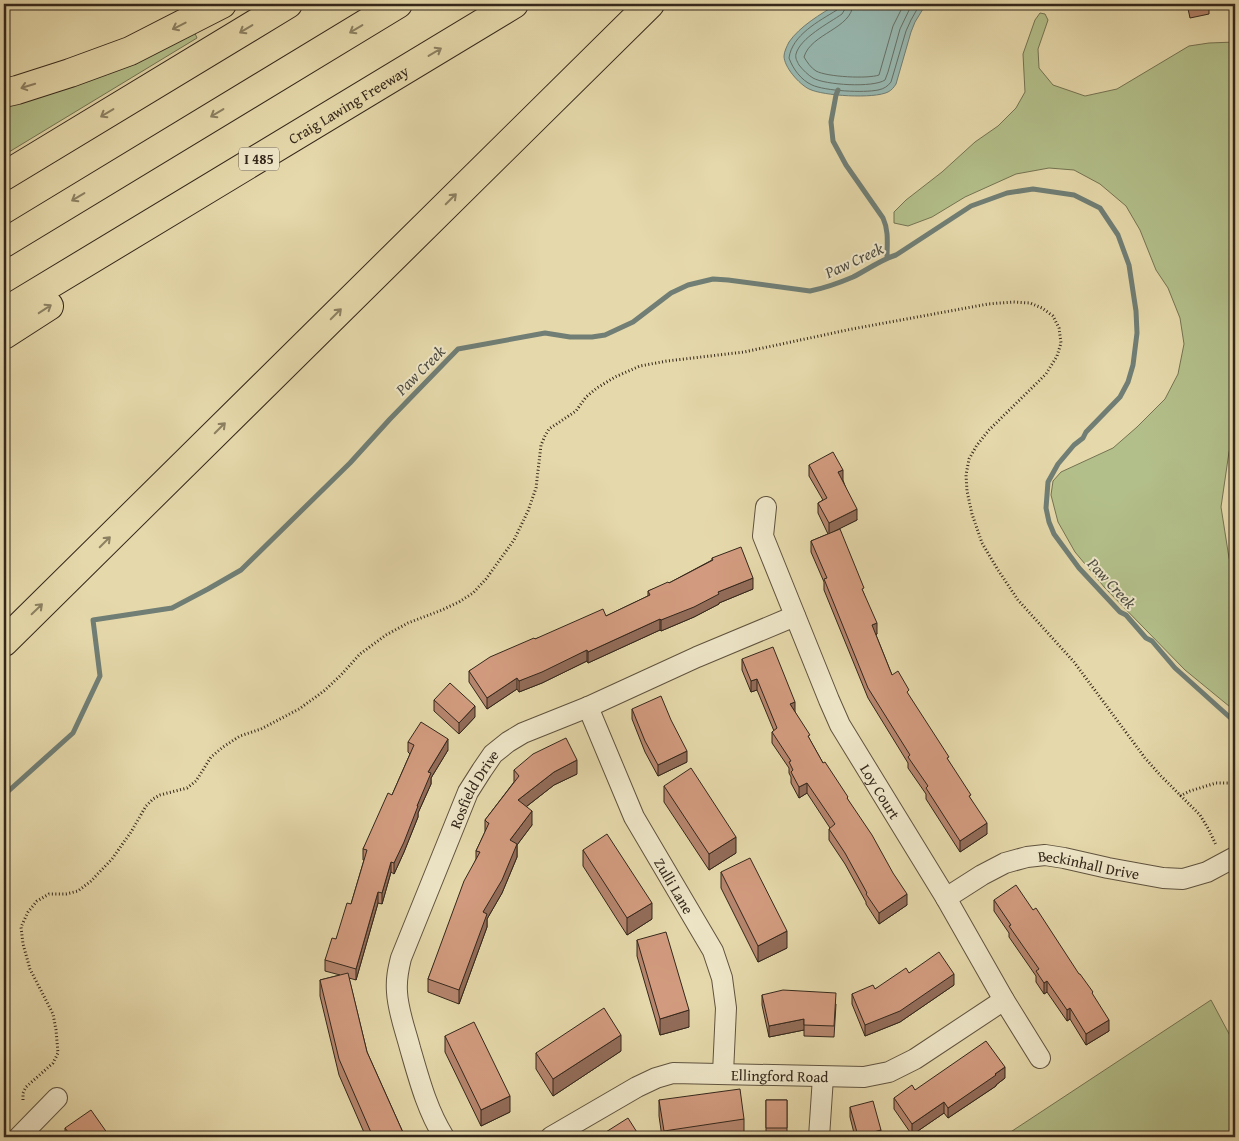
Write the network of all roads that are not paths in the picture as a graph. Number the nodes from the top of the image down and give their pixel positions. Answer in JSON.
{"nodes":[{"id":1,"x":222,"y":4,"type":"edge"},
{"id":2,"x":288,"y":4,"type":"edge"},
{"id":3,"x":398,"y":4,"type":"edge"},
{"id":4,"x":514,"y":4,"type":"edge"},
{"id":5,"x":650,"y":4,"type":"edge"},
{"id":6,"x":4,"y":93,"type":"edge"},
{"id":7,"x":315,"y":125,"type":"junction"},
{"id":8,"x":4,"y":176,"type":"edge"},
{"id":9,"x":4,"y":242,"type":"edge"},
{"id":10,"x":4,"y":312,"type":"edge"},
{"id":11,"x":4,"y":335,"type":"edge"},
{"id":12,"x":766,"y":506,"type":"dead end"},
{"id":13,"x":795,"y":616,"type":"junction"},
{"id":14,"x":4,"y":642,"type":"edge"},
{"id":15,"x":588,"y":707,"type":"junction"},
{"id":16,"x":1235,"y":857,"type":"edge"},
{"id":17,"x":946,"y":898,"type":"junction"},
{"id":18,"x":1004,"y":1000,"type":"junction"},
{"id":19,"x":1040,"y":1058,"type":"dead end"},
{"id":20,"x":723,"y":1074,"type":"junction"},
{"id":21,"x":823,"y":1077,"type":"junction"},
{"id":22,"x":57,"y":1098,"type":"dead end"},
{"id":23,"x":19,"y":1137,"type":"edge"},
{"id":24,"x":444,"y":1137,"type":"edge"},
{"id":25,"x":551,"y":1137,"type":"edge"},
{"id":26,"x":819,"y":1137,"type":"edge"}],
"edges":[{"from":1,"to":6,"type":"highway","one_way":true},
{"from":2,"to":8,"type":"highway","one_way":true},
{"from":3,"to":9,"type":"highway","one_way":true},
{"from":7,"to":4,"type":"highway","name":"Craig Lawing Freeway","number":"I 485","one_way":true},
{"from":14,"to":5,"type":"highway","one_way":true},
{"from":7,"to":10,"type":"highway","name":"Craig Lawing Freeway","number":"I 485"},
{"from":11,"to":7,"type":"highway","one_way":true},
{"from":12,"to":13,"type":"street","name":"Loy Court"},
{"from":13,"to":15,"type":"street","name":"Rosfield Drive"},
{"from":13,"to":17,"type":"street","name":"Loy Court"},
{"from":15,"to":20,"type":"street","name":"Zulli Lane"},
{"from":15,"to":24,"type":"street","name":"Rosfield Drive"},
{"from":16,"to":17,"type":"street","name":"Beckinhall Drive"},
{"from":17,"to":18,"type":"street","name":"Loy Court"},
{"from":18,"to":19,"type":"street","name":"Loy Court"},
{"from":18,"to":21,"type":"street","name":"Ellingford Road"},
{"from":20,"to":21,"type":"street","name":"Ellingford Road"},
{"from":20,"to":25,"type":"street","name":"Ellingford Road"},
{"from":21,"to":26,"type":"street"},
{"from":22,"to":23,"type":"street"}]}
